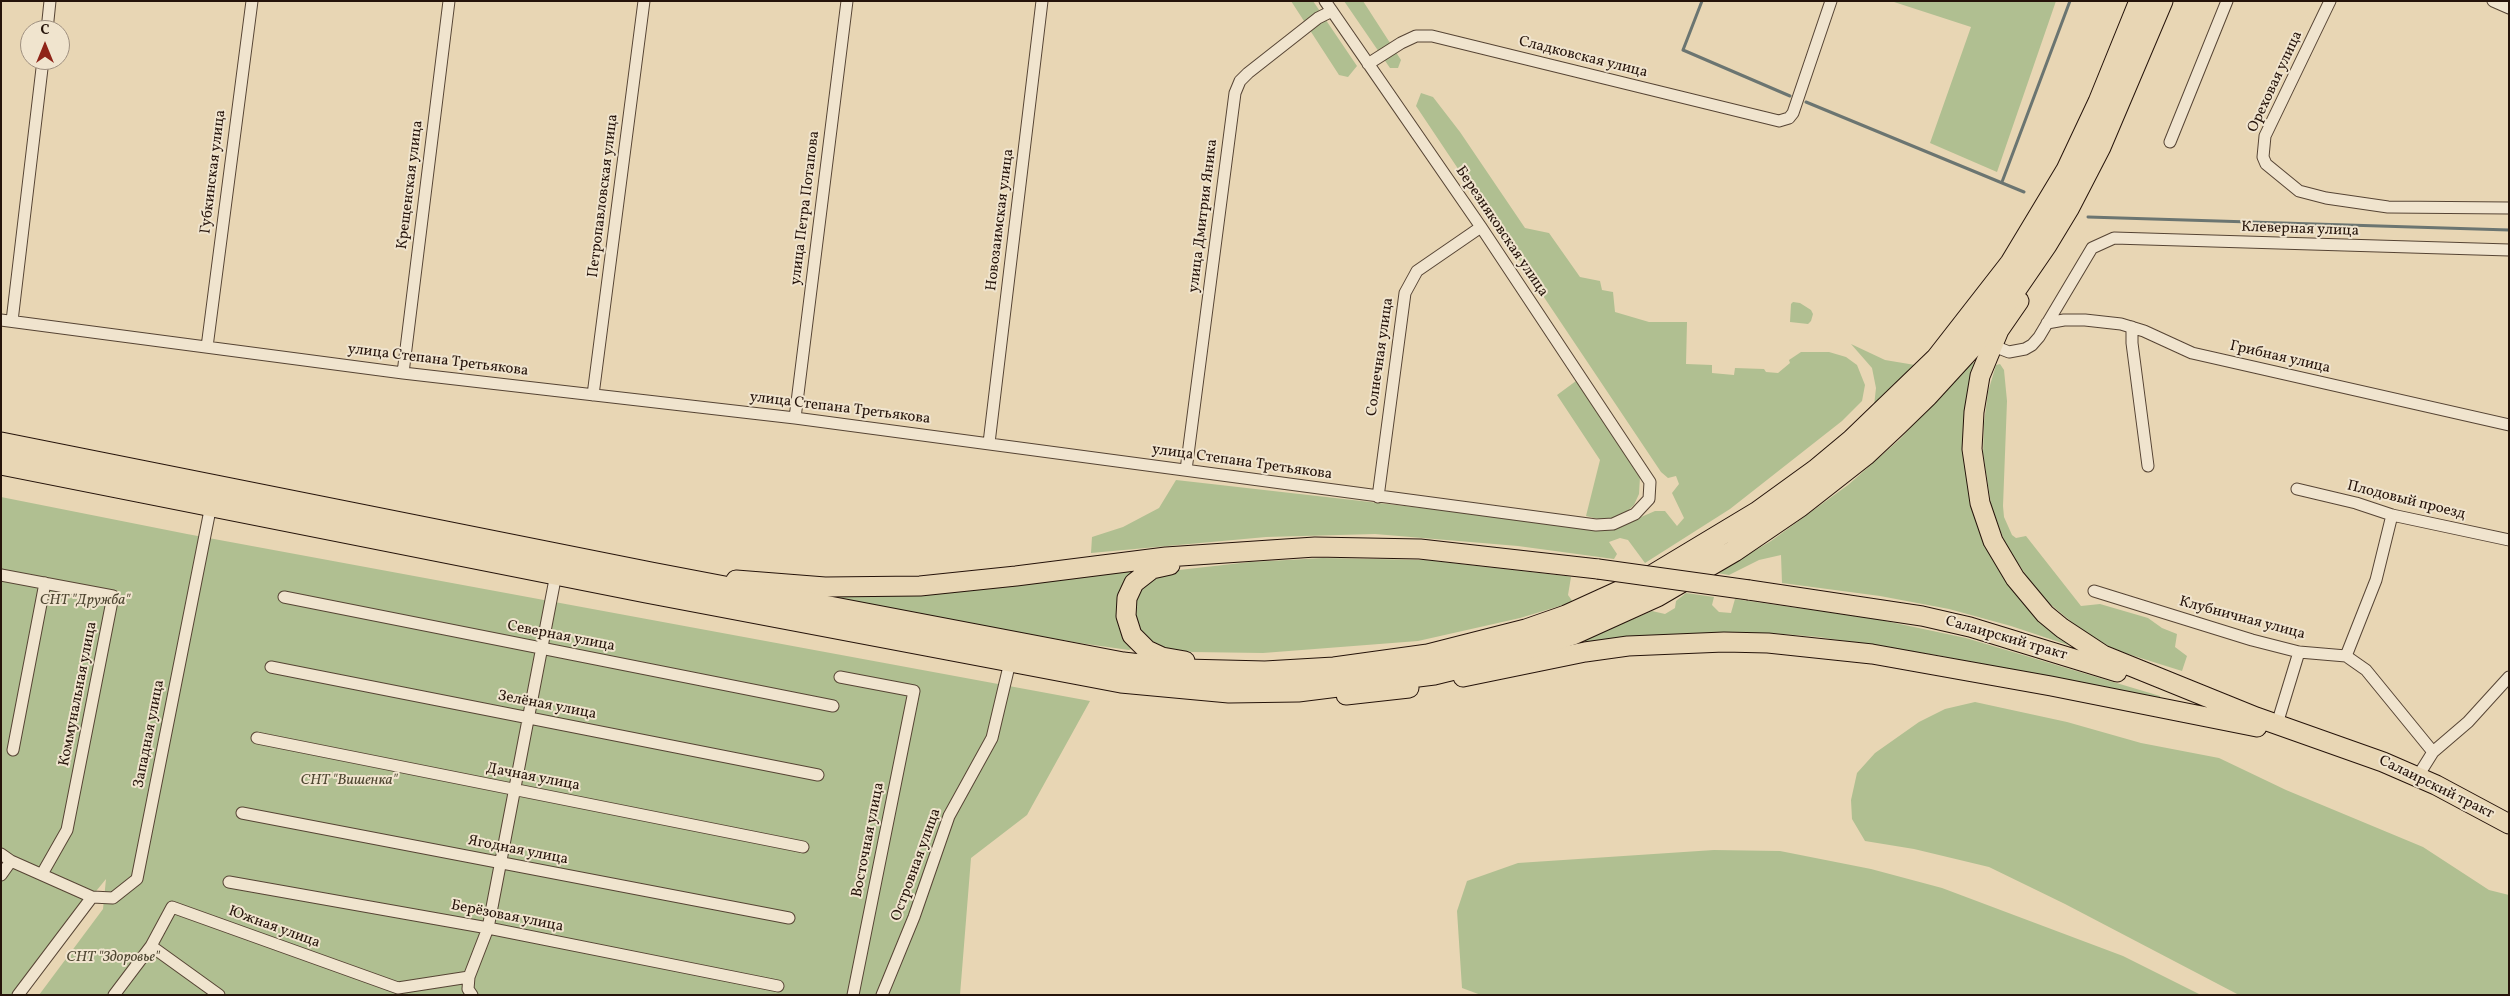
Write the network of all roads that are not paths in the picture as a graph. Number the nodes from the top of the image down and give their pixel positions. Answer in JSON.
{"nodes":[{"id":1,"x":50,"y":1,"type":"edge"},
{"id":2,"x":252,"y":1,"type":"edge"},
{"id":3,"x":449,"y":1,"type":"edge"},
{"id":4,"x":644,"y":1,"type":"edge"},
{"id":5,"x":847,"y":1,"type":"edge"},
{"id":6,"x":1042,"y":1,"type":"edge"},
{"id":7,"x":1831,"y":1,"type":"edge"},
{"id":8,"x":2140,"y":1,"type":"edge"},
{"id":9,"x":2162,"y":1,"type":"edge"},
{"id":10,"x":2170,"y":1,"type":"edge"},
{"id":11,"x":2227,"y":1,"type":"edge"},
{"id":12,"x":2330,"y":1,"type":"edge"},
{"id":13,"x":2493,"y":1,"type":"edge"},
{"id":14,"x":1329,"y":6,"type":"edge"},
{"id":15,"x":2509,"y":8,"type":"edge"},
{"id":16,"x":48,"y":20,"type":"edge"},
{"id":17,"x":1368,"y":64,"type":"junction"},
{"id":18,"x":42,"y":70,"type":"edge"},
{"id":19,"x":2170,"y":142,"type":"dead end"},
{"id":20,"x":2509,"y":208,"type":"edge"},
{"id":21,"x":1481,"y":227,"type":"junction"},
{"id":22,"x":2509,"y":250,"type":"edge"},
{"id":23,"x":7,"y":320,"type":"edge"},
{"id":24,"x":2047,"y":323,"type":"junction"},
{"id":25,"x":2132,"y":327,"type":"junction"},
{"id":26,"x":1991,"y":345,"type":"junction"},
{"id":27,"x":207,"y":347,"type":"junction"},
{"id":28,"x":403,"y":373,"type":"junction"},
{"id":29,"x":593,"y":394,"type":"junction"},
{"id":30,"x":795,"y":418,"type":"junction"},
{"id":31,"x":2509,"y":425,"type":"edge"},
{"id":32,"x":1,"y":442,"type":"edge"},
{"id":33,"x":989,"y":443,"type":"junction"},
{"id":34,"x":1,"y":464,"type":"edge"},
{"id":35,"x":2148,"y":466,"type":"dead end"},
{"id":36,"x":1186,"y":470,"type":"junction"},
{"id":37,"x":136,"y":480,"type":"junction"},
{"id":38,"x":1650,"y":482,"type":"joint"},
{"id":39,"x":2297,"y":489,"type":"dead end"},
{"id":40,"x":1378,"y":496,"type":"junction"},
{"id":41,"x":211,"y":505,"type":"junction"},
{"id":42,"x":2392,"y":515,"type":"junction"},
{"id":43,"x":2509,"y":540,"type":"edge"},
{"id":44,"x":508,"y":545,"type":"junction"},
{"id":45,"x":1287,"y":548,"type":"junction"},
{"id":46,"x":556,"y":574,"type":"junction"},
{"id":47,"x":1,"y":575,"type":"edge"},
{"id":48,"x":45,"y":583,"type":"junction"},
{"id":49,"x":2094,"y":591,"type":"dead end"},
{"id":50,"x":284,"y":597,"type":"dead end"},
{"id":51,"x":542,"y":648,"type":"junction"},
{"id":52,"x":1460,"y":648,"type":"junction"},
{"id":53,"x":2299,"y":652,"type":"junction"},
{"id":54,"x":2346,"y":656,"type":"junction"},
{"id":55,"x":1010,"y":662,"type":"junction"},
{"id":56,"x":271,"y":667,"type":"dead end"},
{"id":57,"x":840,"y":677,"type":"dead end"},
{"id":58,"x":2509,"y":677,"type":"edge"},
{"id":59,"x":1229,"y":692,"type":"junction"},
{"id":60,"x":833,"y":706,"type":"dead end"},
{"id":61,"x":2256,"y":717,"type":"junction"},
{"id":62,"x":528,"y":718,"type":"junction"},
{"id":63,"x":2277,"y":724,"type":"junction"},
{"id":64,"x":257,"y":738,"type":"dead end"},
{"id":65,"x":13,"y":750,"type":"dead end"},
{"id":66,"x":2433,"y":752,"type":"junction"},
{"id":67,"x":2362,"y":754,"type":"junction"},
{"id":68,"x":818,"y":775,"type":"dead end"},
{"id":69,"x":2418,"y":776,"type":"junction"},
{"id":70,"x":514,"y":790,"type":"junction"},
{"id":71,"x":242,"y":813,"type":"dead end"},
{"id":72,"x":2509,"y":824,"type":"edge"},
{"id":73,"x":804,"y":848,"type":"dead end"},
{"id":74,"x":1,"y":854,"type":"edge"},
{"id":75,"x":11,"y":861,"type":"junction"},
{"id":76,"x":500,"y":863,"type":"junction"},
{"id":77,"x":42,"y":874,"type":"junction"},
{"id":78,"x":1,"y":875,"type":"edge"},
{"id":79,"x":229,"y":882,"type":"dead end"},
{"id":80,"x":92,"y":897,"type":"junction"},
{"id":81,"x":789,"y":918,"type":"dead end"},
{"id":82,"x":488,"y":928,"type":"junction"},
{"id":83,"x":151,"y":946,"type":"junction"},
{"id":84,"x":469,"y":978,"type":"junction"},
{"id":85,"x":778,"y":986,"type":"dead end"},
{"id":86,"x":18,"y":995,"type":"edge"},
{"id":87,"x":114,"y":995,"type":"edge"},
{"id":88,"x":219,"y":995,"type":"edge"},
{"id":89,"x":472,"y":995,"type":"edge"},
{"id":90,"x":852,"y":995,"type":"edge"},
{"id":91,"x":882,"y":995,"type":"edge"}],
"edges":[{"from":1,"to":16,"type":"street"},
{"from":2,"to":27,"type":"street","name":"Губкинская улица"},
{"from":3,"to":28,"type":"street","name":"Крещенская улица"},
{"from":4,"to":29,"type":"street","name":"Петропавловская улица"},
{"from":5,"to":30,"type":"street","name":"улица Петра Потапова"},
{"from":6,"to":33,"type":"street","name":"Новозаимская улица"},
{"from":7,"to":17,"type":"street","name":"Сладковская улица"},
{"from":8,"to":52,"type":"highway"},
{"from":9,"to":59,"type":"highway"},
{"from":10,"to":26,"type":"main road"},
{"from":11,"to":19,"type":"street"},
{"from":12,"to":20,"type":"street","name":"Ореховая улица"},
{"from":13,"to":15,"type":"street"},
{"from":14,"to":17,"type":"street","name":"Березняковская улица"},
{"from":14,"to":36,"type":"street","name":"улица Дмитрия Яника"},
{"from":17,"to":21,"type":"street","name":"Березняковская улица"},
{"from":18,"to":23,"type":"street"},
{"from":21,"to":38,"type":"street","name":"Березняковская улица"},
{"from":21,"to":40,"type":"street","name":"Солнечная улица"},
{"from":22,"to":24,"type":"street","name":"Клеверная улица"},
{"from":23,"to":27,"type":"street","name":"улица Степана Третьякова"},
{"from":24,"to":25,"type":"street","name":"Грибная улица"},
{"from":24,"to":26,"type":"street"},
{"from":25,"to":31,"type":"street","name":"Грибная улица"},
{"from":25,"to":35,"type":"street"},
{"from":26,"to":61,"type":"main road"},
{"from":27,"to":28,"type":"street","name":"улица Степана Третьякова"},
{"from":28,"to":29,"type":"street","name":"улица Степана Третьякова"},
{"from":29,"to":30,"type":"street","name":"улица Степана Третьякова"},
{"from":30,"to":33,"type":"street","name":"улица Степана Третьякова"},
{"from":32,"to":37,"type":"highway"},
{"from":33,"to":36,"type":"street","name":"улица Степана Третьякова"},
{"from":34,"to":37,"type":"highway"},
{"from":36,"to":40,"type":"street","name":"улица Степана Третьякова"},
{"from":37,"to":41,"type":"highway"},
{"from":37,"to":44,"type":"highway"},
{"from":38,"to":40,"type":"street","name":"улица Степана Третьякова"},
{"from":39,"to":42,"type":"street","name":"Плодовый проезд"},
{"from":41,"to":46,"type":"highway"},
{"from":41,"to":80,"type":"street","name":"Западная улица"},
{"from":42,"to":43,"type":"street","name":"Плодовый проезд"},
{"from":42,"to":54,"type":"street"},
{"from":44,"to":45,"type":"main road"},
{"from":44,"to":52,"type":"highway"},
{"from":45,"to":52,"type":"main road"},
{"from":45,"to":61,"type":"main road","name":"Салаирский тракт","bridge":true},
{"from":46,"to":51,"type":"street"},
{"from":46,"to":55,"type":"highway"},
{"from":47,"to":48,"type":"street","name":"Коммунальная улица"},
{"from":48,"to":65,"type":"street"},
{"from":48,"to":77,"type":"street","name":"Коммунальная улица"},
{"from":49,"to":53,"type":"street","name":"Клубничная улица"},
{"from":50,"to":51,"type":"street","name":"Северная улица"},
{"from":51,"to":60,"type":"street","name":"Северная улица"},
{"from":51,"to":62,"type":"street"},
{"from":53,"to":54,"type":"street","name":"Клубничная улица"},
{"from":53,"to":63,"type":"street"},
{"from":54,"to":66,"type":"street"},
{"from":55,"to":59,"type":"highway"},
{"from":55,"to":91,"type":"street","name":"Островная улица"},
{"from":56,"to":62,"type":"street","name":"Зелёная улица"},
{"from":57,"to":90,"type":"street","name":"Восточная улица"},
{"from":58,"to":66,"type":"street"},
{"from":59,"to":67,"type":"main road"},
{"from":61,"to":63,"type":"main road"},
{"from":62,"to":68,"type":"street","name":"Зелёная улица"},
{"from":62,"to":70,"type":"street"},
{"from":63,"to":67,"type":"main road"},
{"from":64,"to":70,"type":"street","name":"Дачная улица"},
{"from":66,"to":69,"type":"street"},
{"from":67,"to":69,"type":"main road","name":"Салаирский тракт"},
{"from":69,"to":72,"type":"main road","name":"Салаирский тракт"},
{"from":70,"to":73,"type":"street","name":"Дачная улица"},
{"from":70,"to":76,"type":"street"},
{"from":71,"to":76,"type":"street","name":"Ягодная улица"},
{"from":74,"to":75,"type":"street"},
{"from":75,"to":77,"type":"street"},
{"from":75,"to":78,"type":"street"},
{"from":76,"to":81,"type":"street","name":"Ягодная улица"},
{"from":76,"to":82,"type":"street"},
{"from":77,"to":80,"type":"street"},
{"from":79,"to":82,"type":"street","name":"Берёзовая улица"},
{"from":80,"to":86,"type":"street"},
{"from":82,"to":84,"type":"street"},
{"from":82,"to":85,"type":"street","name":"Берёзовая улица"},
{"from":83,"to":84,"type":"street","name":"Южная улица"},
{"from":83,"to":87,"type":"street","name":"Южная улица"},
{"from":83,"to":88,"type":"street"},
{"from":84,"to":89,"type":"street"}]}
